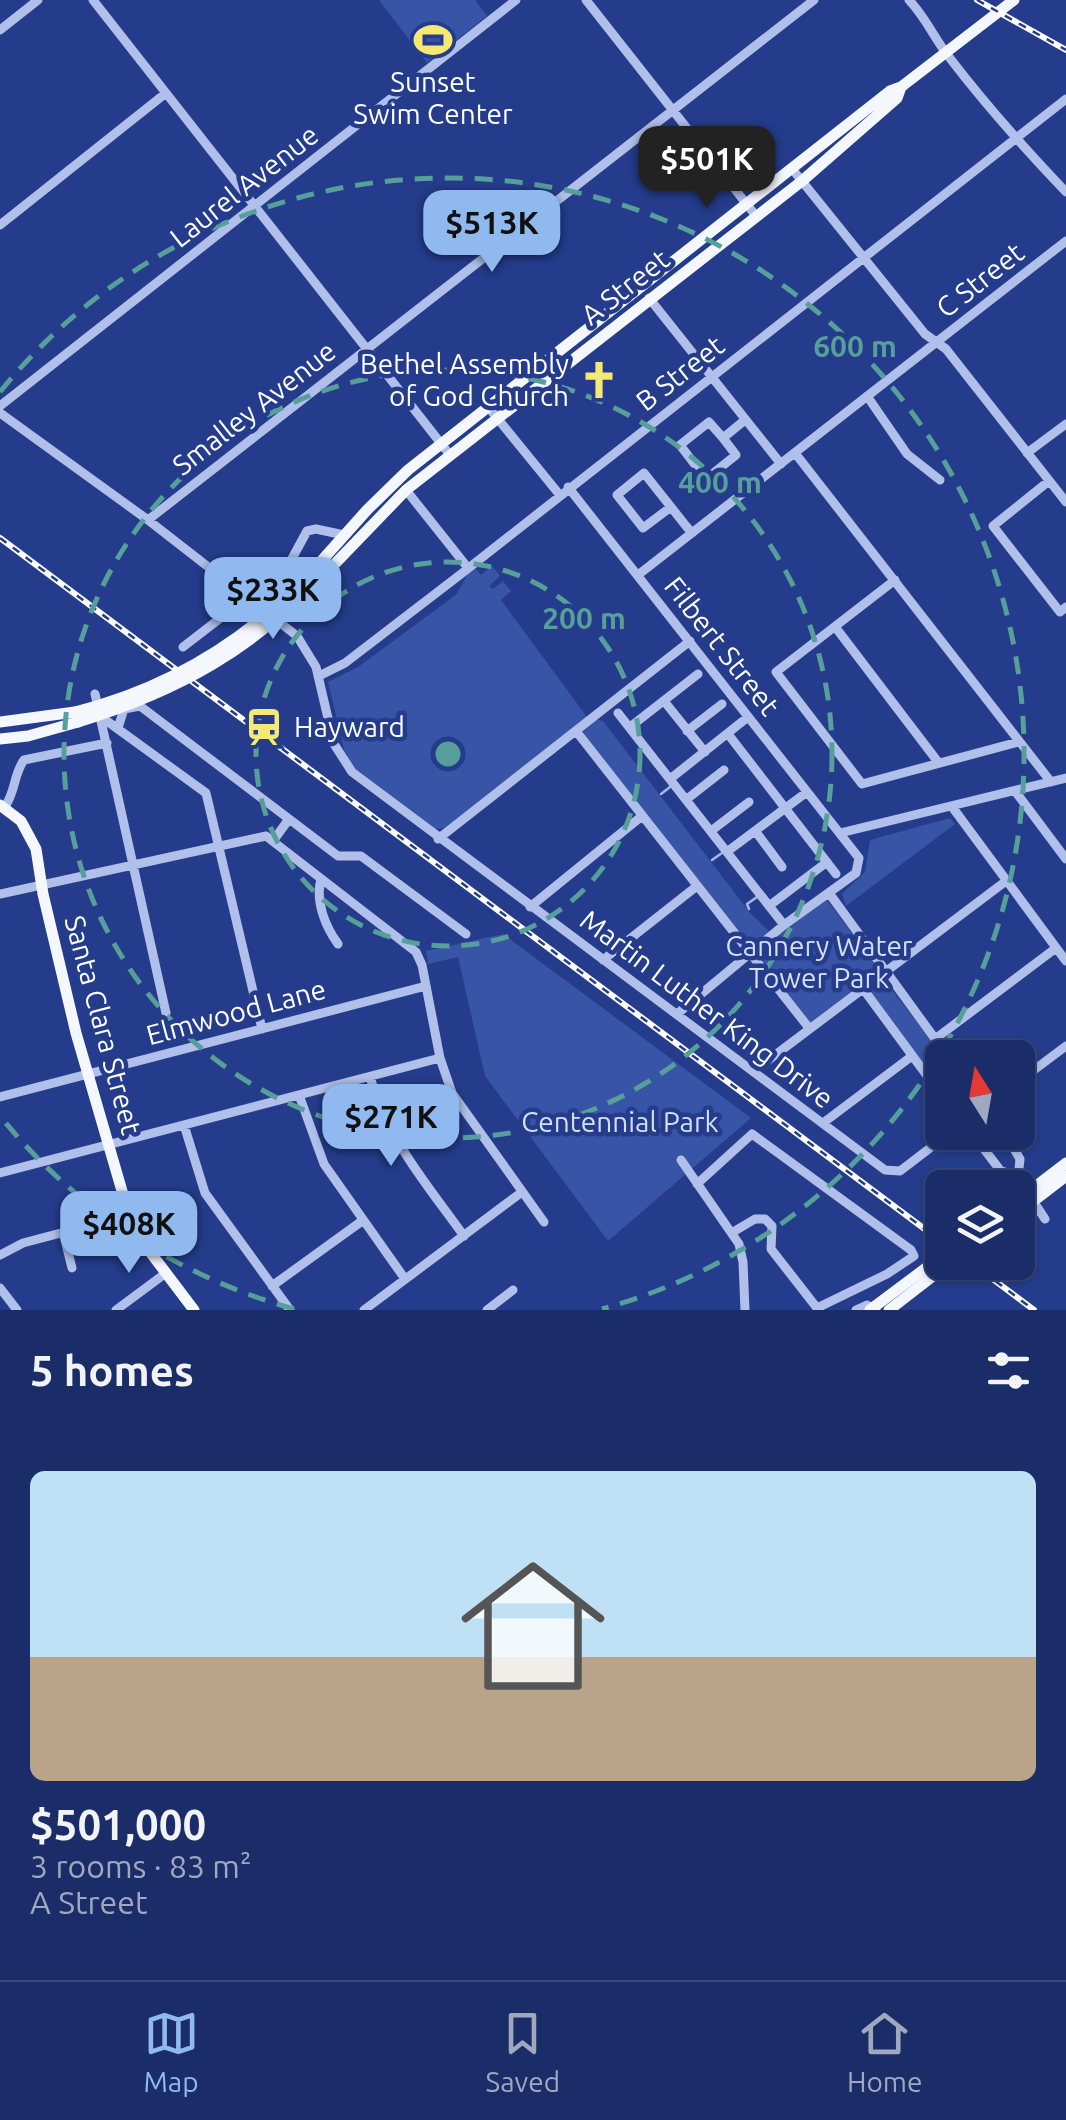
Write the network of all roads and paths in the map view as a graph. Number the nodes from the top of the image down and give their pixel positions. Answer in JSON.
{"nodes":[{"id":1,"x":38,"y":0,"type":"edge"},
{"id":2,"x":93,"y":0,"type":"edge"},
{"id":3,"x":516,"y":0,"type":"edge"},
{"id":4,"x":586,"y":0,"type":"edge"},
{"id":5,"x":814,"y":0,"type":"edge"},
{"id":6,"x":909,"y":0,"type":"edge"},
{"id":7,"x":1014,"y":0,"type":"edge"},
{"id":8,"x":0,"y":30,"type":"edge"},
{"id":9,"x":945,"y":52,"type":"junction"},
{"id":10,"x":900,"y":87,"type":"junction"},
{"id":11,"x":166,"y":93,"type":"junction"},
{"id":12,"x":1066,"y":99,"type":"edge"},
{"id":13,"x":673,"y":110,"type":"junction"},
{"id":14,"x":1016,"y":139,"type":"junction"},
{"id":15,"x":793,"y":170,"type":"junction"},
{"id":16,"x":802,"y":181,"type":"junction"},
{"id":17,"x":1066,"y":192,"type":"edge"},
{"id":18,"x":254,"y":206,"type":"junction"},
{"id":19,"x":752,"y":210,"type":"junction"},
{"id":20,"x":0,"y":224,"type":"edge"},
{"id":21,"x":1066,"y":241,"type":"edge"},
{"id":22,"x":864,"y":258,"type":"junction"},
{"id":23,"x":646,"y":294,"type":"junction"},
{"id":24,"x":936,"y":342,"type":"junction"},
{"id":25,"x":366,"y":349,"type":"junction"},
{"id":26,"x":712,"y":377,"type":"junction"},
{"id":27,"x":867,"y":396,"type":"junction"},
{"id":28,"x":488,"y":408,"type":"junction"},
{"id":29,"x":0,"y":410,"type":"edge"},
{"id":30,"x":498,"y":419,"type":"junction"},
{"id":31,"x":745,"y":420,"type":"junction"},
{"id":32,"x":1066,"y":424,"type":"edge"},
{"id":33,"x":723,"y":438,"type":"junction"},
{"id":34,"x":440,"y":444,"type":"junction"},
{"id":35,"x":795,"y":453,"type":"junction"},
{"id":36,"x":1027,"y":453,"type":"junction"},
{"id":37,"x":450,"y":455,"type":"junction"},
{"id":38,"x":780,"y":464,"type":"junction"},
{"id":39,"x":940,"y":480,"type":"dead end"},
{"id":40,"x":1049,"y":481,"type":"junction"},
{"id":41,"x":406,"y":490,"type":"junction"},
{"id":42,"x":563,"y":491,"type":"junction"},
{"id":43,"x":1066,"y":502,"type":"edge"},
{"id":44,"x":671,"y":507,"type":"junction"},
{"id":45,"x":148,"y":520,"type":"junction"},
{"id":46,"x":320,"y":530,"type":"junction"},
{"id":47,"x":692,"y":533,"type":"junction"},
{"id":48,"x":344,"y":535,"type":"junction"},
{"id":49,"x":330,"y":550,"type":"junction"},
{"id":50,"x":468,"y":568,"type":"junction"},
{"id":51,"x":322,"y":570,"type":"junction"},
{"id":52,"x":638,"y":575,"type":"junction"},
{"id":53,"x":895,"y":580,"type":"junction"},
{"id":54,"x":246,"y":597,"type":"junction"},
{"id":55,"x":1066,"y":606,"type":"edge"},
{"id":56,"x":836,"y":628,"type":"junction"},
{"id":57,"x":690,"y":641,"type":"junction"},
{"id":58,"x":183,"y":646,"type":"dead end"},
{"id":59,"x":698,"y":674,"type":"dead end"},
{"id":60,"x":319,"y":676,"type":"junction"},
{"id":61,"x":96,"y":694,"type":"dead end"},
{"id":62,"x":664,"y":701,"type":"junction"},
{"id":63,"x":722,"y":704,"type":"dead end"},
{"id":64,"x":124,"y":709,"type":"junction"},
{"id":65,"x":618,"y":713,"type":"dead end"},
{"id":66,"x":100,"y":716,"type":"junction"},
{"id":67,"x":748,"y":716,"type":"junction"},
{"id":68,"x":76,"y":717,"type":"junction"},
{"id":69,"x":0,"y":722,"type":"edge"},
{"id":70,"x":118,"y":728,"type":"junction"},
{"id":71,"x":630,"y":728,"type":"junction"},
{"id":72,"x":576,"y":731,"type":"junction"},
{"id":73,"x":687,"y":731,"type":"junction"},
{"id":74,"x":728,"y":734,"type":"junction"},
{"id":75,"x":0,"y":739,"type":"edge"},
{"id":76,"x":1018,"y":742,"type":"junction"},
{"id":77,"x":107,"y":743,"type":"junction"},
{"id":78,"x":704,"y":752,"type":"junction"},
{"id":79,"x":938,"y":762,"type":"junction"},
{"id":80,"x":724,"y":770,"type":"dead end"},
{"id":81,"x":1066,"y":778,"type":"edge"},
{"id":82,"x":670,"y":779,"type":"junction"},
{"id":83,"x":1050,"y":782,"type":"junction"},
{"id":84,"x":1015,"y":791,"type":"junction"},
{"id":85,"x":807,"y":792,"type":"junction"},
{"id":86,"x":687,"y":800,"type":"junction"},
{"id":87,"x":749,"y":802,"type":"dead end"},
{"id":88,"x":2,"y":807,"type":"edge"},
{"id":89,"x":786,"y":808,"type":"junction"},
{"id":90,"x":953,"y":808,"type":"junction"},
{"id":91,"x":642,"y":816,"type":"junction"},
{"id":92,"x":289,"y":819,"type":"junction"},
{"id":93,"x":711,"y":831,"type":"junction"},
{"id":94,"x":756,"y":832,"type":"junction"},
{"id":95,"x":840,"y":832,"type":"junction"},
{"id":96,"x":438,"y":838,"type":"junction"},
{"id":97,"x":269,"y":839,"type":"junction"},
{"id":98,"x":220,"y":846,"type":"junction"},
{"id":99,"x":728,"y":851,"type":"junction"},
{"id":100,"x":1066,"y":859,"type":"edge"},
{"id":101,"x":827,"y":862,"type":"junction"},
{"id":102,"x":133,"y":865,"type":"junction"},
{"id":103,"x":782,"y":866,"type":"dead end"},
{"id":104,"x":836,"y":874,"type":"dead end"},
{"id":105,"x":321,"y":879,"type":"junction"},
{"id":106,"x":1006,"y":882,"type":"junction"},
{"id":107,"x":43,"y":884,"type":"junction"},
{"id":108,"x":696,"y":886,"type":"junction"},
{"id":109,"x":829,"y":893,"type":"junction"},
{"id":110,"x":0,"y":894,"type":"edge"},
{"id":111,"x":530,"y":906,"type":"junction"},
{"id":112,"x":769,"y":906,"type":"junction"},
{"id":113,"x":784,"y":925,"type":"junction"},
{"id":114,"x":466,"y":934,"type":"dead end"},
{"id":115,"x":338,"y":944,"type":"dead end"},
{"id":116,"x":1056,"y":948,"type":"junction"},
{"id":117,"x":751,"y":954,"type":"junction"},
{"id":118,"x":603,"y":960,"type":"junction"},
{"id":119,"x":1066,"y":961,"type":"edge"},
{"id":120,"x":886,"y":972,"type":"junction"},
{"id":121,"x":426,"y":986,"type":"junction"},
{"id":122,"x":864,"y":990,"type":"junction"},
{"id":123,"x":166,"y":1014,"type":"dead end"},
{"id":124,"x":677,"y":1014,"type":"junction"},
{"id":125,"x":809,"y":1028,"type":"junction"},
{"id":126,"x":262,"y":1029,"type":"junction"},
{"id":127,"x":936,"y":1039,"type":"joint"},
{"id":128,"x":1066,"y":1046,"type":"edge"},
{"id":129,"x":912,"y":1056,"type":"junction"},
{"id":130,"x":440,"y":1058,"type":"junction"},
{"id":131,"x":1035,"y":1069,"type":"edge"},
{"id":132,"x":754,"y":1071,"type":"junction"},
{"id":133,"x":925,"y":1073,"type":"edge"},
{"id":134,"x":87,"y":1074,"type":"junction"},
{"id":135,"x":370,"y":1076,"type":"junction"},
{"id":136,"x":299,"y":1095,"type":"junction"},
{"id":137,"x":0,"y":1098,"type":"edge"},
{"id":138,"x":823,"y":1123,"type":"junction"},
{"id":139,"x":184,"y":1125,"type":"junction"},
{"id":140,"x":108,"y":1145,"type":"junction"},
{"id":141,"x":927,"y":1150,"type":"edge"},
{"id":142,"x":984,"y":1150,"type":"edge"},
{"id":143,"x":681,"y":1160,"type":"dead end"},
{"id":144,"x":1066,"y":1163,"type":"edge"},
{"id":145,"x":1000,"y":1170,"type":"edge"},
{"id":146,"x":0,"y":1173,"type":"edge"},
{"id":147,"x":1066,"y":1176,"type":"edge"},
{"id":148,"x":697,"y":1184,"type":"junction"},
{"id":149,"x":1035,"y":1187,"type":"edge"},
{"id":150,"x":522,"y":1192,"type":"junction"},
{"id":151,"x":1035,"y":1200,"type":"edge"},
{"id":152,"x":1035,"y":1204,"type":"edge"},
{"id":153,"x":129,"y":1215,"type":"junction"},
{"id":154,"x":1045,"y":1220,"type":"dead end"},
{"id":155,"x":362,"y":1222,"type":"junction"},
{"id":156,"x":544,"y":1222,"type":"dead end"},
{"id":157,"x":63,"y":1232,"type":"junction"},
{"id":158,"x":734,"y":1232,"type":"junction"},
{"id":159,"x":464,"y":1236,"type":"junction"},
{"id":160,"x":0,"y":1255,"type":"edge"},
{"id":161,"x":72,"y":1268,"type":"dead end"},
{"id":162,"x":925,"y":1270,"type":"edge"},
{"id":163,"x":166,"y":1273,"type":"junction"},
{"id":164,"x":405,"y":1279,"type":"junction"},
{"id":165,"x":928,"y":1280,"type":"edge"},
{"id":166,"x":272,"y":1286,"type":"junction"},
{"id":167,"x":0,"y":1288,"type":"edge"},
{"id":168,"x":512,"y":1290,"type":"dead end"},
{"id":169,"x":16,"y":1310,"type":"edge"},
{"id":170,"x":116,"y":1310,"type":"edge"},
{"id":171,"x":194,"y":1310,"type":"edge"},
{"id":172,"x":290,"y":1310,"type":"edge"},
{"id":173,"x":364,"y":1310,"type":"edge"},
{"id":174,"x":487,"y":1310,"type":"edge"},
{"id":175,"x":745,"y":1310,"type":"edge"},
{"id":176,"x":856,"y":1310,"type":"edge"},
{"id":177,"x":874,"y":1310,"type":"edge"},
{"id":178,"x":889,"y":1310,"type":"edge"}],
"edges":[{"from":1,"to":8,"type":"street"},
{"from":2,"to":11,"type":"street"},
{"from":3,"to":18,"type":"street","name":"Laurel Avenue"},
{"from":4,"to":13,"type":"street"},
{"from":5,"to":13,"type":"street","name":"Smalley Avenue"},
{"from":6,"to":9,"type":"street"},
{"from":7,"to":9,"type":"main road","name":"A Street"},
{"from":9,"to":10,"type":"main road","name":"A Street"},
{"from":9,"to":14,"type":"street"},
{"from":10,"to":15,"type":"main road","name":"A Street"},
{"from":10,"to":16,"type":"main road","name":"A Street"},
{"from":11,"to":18,"type":"street"},
{"from":11,"to":20,"type":"street"},
{"from":12,"to":14,"type":"street","name":"B Street"},
{"from":13,"to":19,"type":"street"},
{"from":13,"to":25,"type":"street","name":"Smalley Avenue"},
{"from":14,"to":17,"type":"street"},
{"from":14,"to":22,"type":"street","name":"B Street"},
{"from":15,"to":16,"type":"street"},
{"from":15,"to":19,"type":"main road","name":"A Street"},
{"from":16,"to":19,"type":"main road","name":"A Street"},
{"from":16,"to":22,"type":"street"},
{"from":18,"to":25,"type":"street"},
{"from":18,"to":29,"type":"street","name":"Laurel Avenue"},
{"from":19,"to":23,"type":"main road","name":"A Street"},
{"from":21,"to":24,"type":"street","name":"C Street"},
{"from":22,"to":24,"type":"street"},
{"from":22,"to":26,"type":"street","name":"B Street"},
{"from":23,"to":26,"type":"street"},
{"from":23,"to":28,"type":"main road","name":"A Street"},
{"from":23,"to":30,"type":"main road","name":"A Street"},
{"from":24,"to":27,"type":"street","name":"C Street"},
{"from":24,"to":36,"type":"street"},
{"from":25,"to":34,"type":"street"},
{"from":25,"to":45,"type":"street","name":"Smalley Avenue"},
{"from":26,"to":31,"type":"street"},
{"from":26,"to":42,"type":"street","name":"B Street"},
{"from":27,"to":35,"type":"street","name":"C Street"},
{"from":27,"to":39,"type":"street"},
{"from":28,"to":30,"type":"street","name":"Filbert Street"},
{"from":28,"to":34,"type":"main road","name":"A Street"},
{"from":29,"to":45,"type":"street"},
{"from":30,"to":37,"type":"main road","name":"A Street"},
{"from":30,"to":42,"type":"street","name":"Filbert Street"},
{"from":31,"to":33,"type":"street"},
{"from":31,"to":38,"type":"street"},
{"from":32,"to":36,"type":"street"},
{"from":33,"to":33,"type":"street"},
{"from":34,"to":37,"type":"street"},
{"from":34,"to":48,"type":"main road","name":"A Street"},
{"from":35,"to":38,"type":"street","name":"C Street"},
{"from":35,"to":53,"type":"street"},
{"from":36,"to":40,"type":"street"},
{"from":37,"to":41,"type":"main road","name":"A Street"},
{"from":38,"to":47,"type":"street","name":"C Street"},
{"from":40,"to":43,"type":"street"},
{"from":40,"to":55,"type":"street"},
{"from":41,"to":50,"type":"street"},
{"from":41,"to":51,"type":"main road","name":"A Street"},
{"from":42,"to":50,"type":"street","name":"B Street"},
{"from":42,"to":52,"type":"street","name":"Filbert Street"},
{"from":44,"to":44,"type":"street"},
{"from":44,"to":47,"type":"street"},
{"from":45,"to":54,"type":"street"},
{"from":46,"to":48,"type":"street"},
{"from":46,"to":49,"type":"street"},
{"from":46,"to":54,"type":"street"},
{"from":47,"to":52,"type":"street","name":"C Street"},
{"from":48,"to":49,"type":"main road","name":"A Street"},
{"from":49,"to":51,"type":"main road","name":"A Street"},
{"from":50,"to":60,"type":"street","name":"B Street"},
{"from":51,"to":68,"type":"main road","name":"A Street","bridge":true},
{"from":52,"to":57,"type":"street","name":"Filbert Street"},
{"from":53,"to":56,"type":"street"},
{"from":53,"to":76,"type":"street"},
{"from":54,"to":58,"type":"street"},
{"from":54,"to":60,"type":"street"},
{"from":56,"to":79,"type":"street"},
{"from":56,"to":79,"type":"street"},
{"from":57,"to":67,"type":"street","name":"Filbert Street"},
{"from":57,"to":72,"type":"street"},
{"from":59,"to":62,"type":"street"},
{"from":60,"to":96,"type":"street","name":"Martin Luther King Drive"},
{"from":61,"to":66,"type":"street"},
{"from":62,"to":71,"type":"street"},
{"from":62,"to":73,"type":"street"},
{"from":63,"to":73,"type":"street"},
{"from":64,"to":66,"type":"street"},
{"from":64,"to":70,"type":"street"},
{"from":64,"to":92,"type":"street"},
{"from":65,"to":71,"type":"street"},
{"from":66,"to":70,"type":"street"},
{"from":66,"to":77,"type":"street"},
{"from":67,"to":74,"type":"street"},
{"from":67,"to":85,"type":"street","name":"Filbert Street"},
{"from":68,"to":69,"type":"main road"},
{"from":68,"to":75,"type":"main road"},
{"from":70,"to":98,"type":"street"},
{"from":71,"to":82,"type":"street"},
{"from":72,"to":91,"type":"street"},
{"from":72,"to":96,"type":"street"},
{"from":73,"to":78,"type":"street"},
{"from":74,"to":78,"type":"street"},
{"from":74,"to":89,"type":"street"},
{"from":76,"to":79,"type":"street"},
{"from":76,"to":83,"type":"street"},
{"from":77,"to":88,"type":"street"},
{"from":77,"to":102,"type":"street"},
{"from":78,"to":82,"type":"street"},
{"from":80,"to":86,"type":"street"},
{"from":81,"to":83,"type":"street"},
{"from":82,"to":86,"type":"street"},
{"from":83,"to":84,"type":"street"},
{"from":84,"to":90,"type":"street"},
{"from":84,"to":100,"type":"street"},
{"from":85,"to":89,"type":"street"},
{"from":85,"to":95,"type":"street","name":"Filbert Street"},
{"from":86,"to":93,"type":"street"},
{"from":87,"to":93,"type":"street"},
{"from":88,"to":107,"type":"main road","name":"Santa Clara Street"},
{"from":89,"to":94,"type":"street"},
{"from":89,"to":101,"type":"street"},
{"from":90,"to":95,"type":"street"},
{"from":90,"to":106,"type":"street"},
{"from":91,"to":108,"type":"street"},
{"from":91,"to":111,"type":"street"},
{"from":92,"to":97,"type":"street"},
{"from":92,"to":114,"type":"street"},
{"from":93,"to":99,"type":"street"},
{"from":94,"to":99,"type":"street"},
{"from":94,"to":103,"type":"street"},
{"from":95,"to":109,"type":"street"},
{"from":96,"to":111,"type":"street","name":"Martin Luther King Drive"},
{"from":97,"to":98,"type":"street"},
{"from":97,"to":105,"type":"street"},
{"from":98,"to":102,"type":"street"},
{"from":98,"to":126,"type":"street"},
{"from":99,"to":112,"type":"street"},
{"from":101,"to":104,"type":"street"},
{"from":101,"to":112,"type":"street"},
{"from":102,"to":107,"type":"street"},
{"from":102,"to":123,"type":"street"},
{"from":105,"to":115,"type":"street"},
{"from":105,"to":121,"type":"street"},
{"from":106,"to":116,"type":"street"},
{"from":106,"to":120,"type":"street"},
{"from":107,"to":110,"type":"street"},
{"from":107,"to":134,"type":"main road","name":"Santa Clara Street"},
{"from":108,"to":117,"type":"street"},
{"from":108,"to":118,"type":"street"},
{"from":109,"to":113,"type":"street"},
{"from":109,"to":120,"type":"street"},
{"from":111,"to":118,"type":"street","name":"Martin Luther King Drive"},
{"from":112,"to":113,"type":"street"},
{"from":113,"to":117,"type":"street"},
{"from":116,"to":119,"type":"street"},
{"from":116,"to":127,"type":"street"},
{"from":117,"to":124,"type":"street"},
{"from":117,"to":125,"type":"street"},
{"from":118,"to":124,"type":"street","name":"Martin Luther King Drive"},
{"from":120,"to":122,"type":"street"},
{"from":120,"to":127,"type":"street"},
{"from":121,"to":126,"type":"street","name":"Elmwood Lane"},
{"from":121,"to":130,"type":"street"},
{"from":122,"to":125,"type":"street"},
{"from":122,"to":129,"type":"street"},
{"from":124,"to":132,"type":"street","name":"Martin Luther King Drive"},
{"from":125,"to":132,"type":"street"},
{"from":126,"to":134,"type":"street","name":"Elmwood Lane"},
{"from":128,"to":131,"type":"street"},
{"from":129,"to":133,"type":"street"},
{"from":129,"to":138,"type":"street"},
{"from":130,"to":135,"type":"street"},
{"from":130,"to":150,"type":"street"},
{"from":132,"to":138,"type":"street","name":"Martin Luther King Drive"},
{"from":134,"to":137,"type":"street","name":"Elmwood Lane"},
{"from":134,"to":140,"type":"main road","name":"Santa Clara Street"},
{"from":135,"to":136,"type":"street"},
{"from":135,"to":159,"type":"street"},
{"from":136,"to":139,"type":"street"},
{"from":136,"to":155,"type":"street"},
{"from":138,"to":141,"type":"street","name":"Martin Luther King Drive"},
{"from":139,"to":140,"type":"street"},
{"from":139,"to":166,"type":"street"},
{"from":140,"to":146,"type":"street"},
{"from":140,"to":153,"type":"main road","name":"Santa Clara Street"},
{"from":142,"to":145,"type":"street"},
{"from":143,"to":148,"type":"street"},
{"from":144,"to":149,"type":"main road","bridge":true},
{"from":147,"to":151,"type":"main road","bridge":true},
{"from":148,"to":158,"type":"street"},
{"from":148,"to":158,"type":"street"},
{"from":150,"to":156,"type":"street"},
{"from":150,"to":159,"type":"street"},
{"from":152,"to":154,"type":"street"},
{"from":153,"to":157,"type":"street"},
{"from":153,"to":163,"type":"main road","name":"Santa Clara Street"},
{"from":155,"to":164,"type":"street"},
{"from":155,"to":166,"type":"street"},
{"from":157,"to":160,"type":"street"},
{"from":157,"to":161,"type":"street"},
{"from":158,"to":175,"type":"street"},
{"from":159,"to":164,"type":"street"},
{"from":162,"to":177,"type":"main road","bridge":true},
{"from":163,"to":170,"type":"street"},
{"from":163,"to":171,"type":"main road","name":"Santa Clara Street"},
{"from":164,"to":173,"type":"street"},
{"from":165,"to":178,"type":"main road"},
{"from":166,"to":172,"type":"street"},
{"from":167,"to":169,"type":"street"},
{"from":168,"to":174,"type":"street"},
{"from":176,"to":177,"type":"street"}]}
